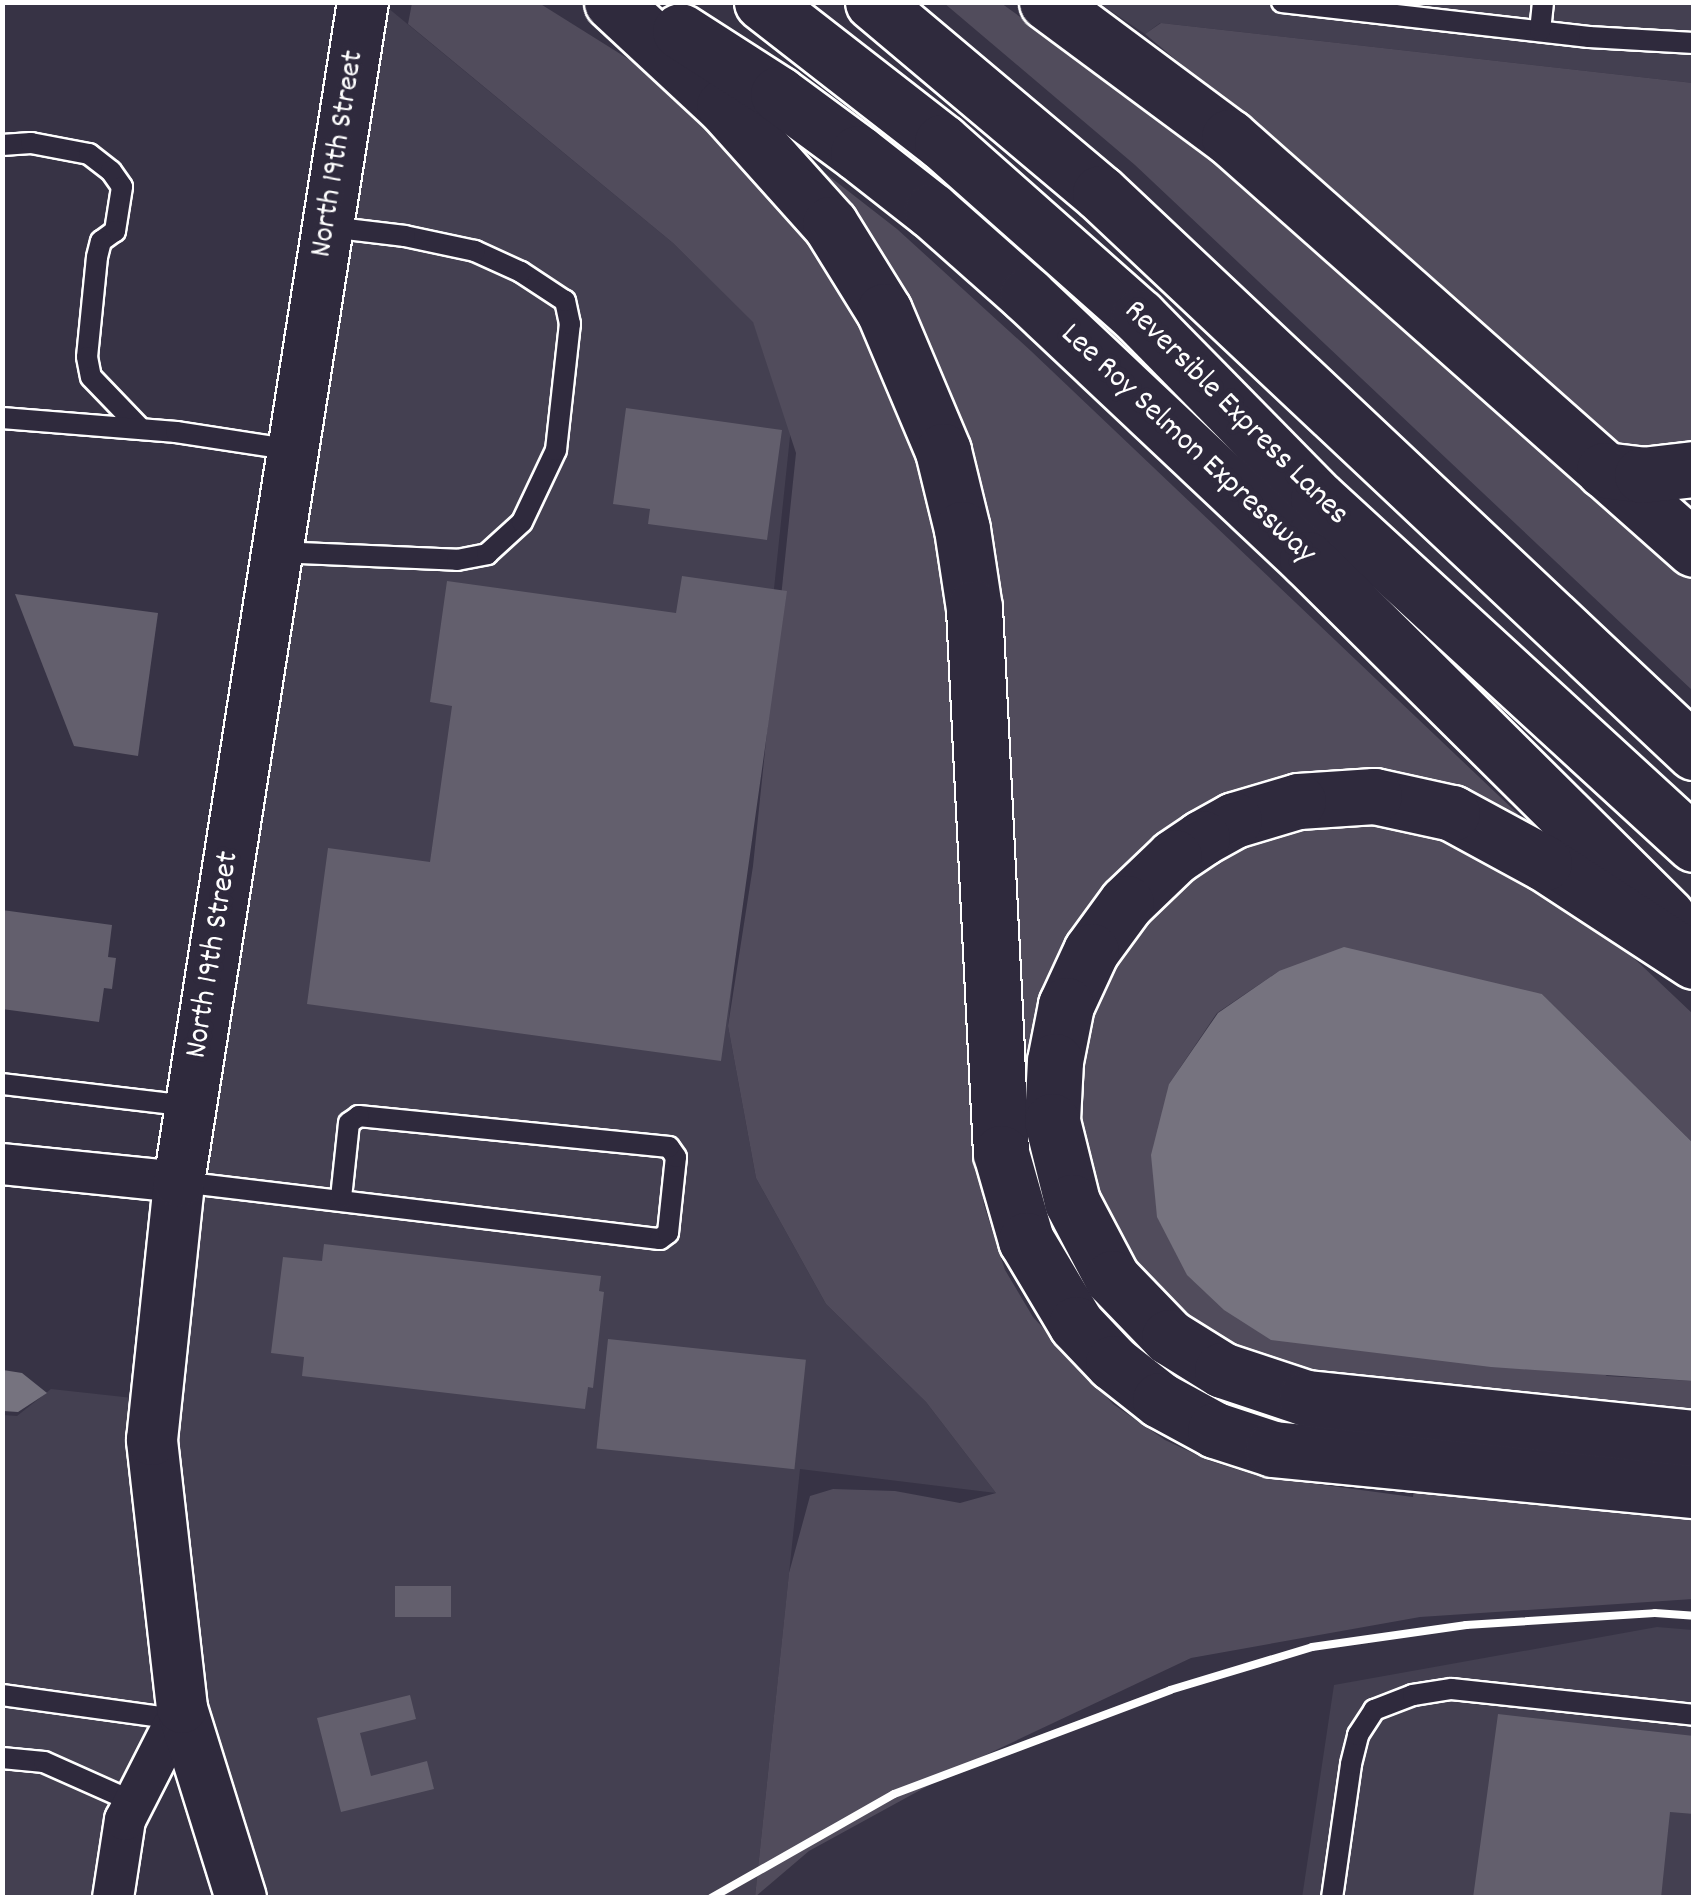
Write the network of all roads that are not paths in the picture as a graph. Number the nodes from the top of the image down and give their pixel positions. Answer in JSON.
{"nodes":[{"id":1,"x":362,"y":2,"type":"edge"},
{"id":2,"x":612,"y":2,"type":"edge"},
{"id":3,"x":635,"y":2,"type":"edge"},
{"id":4,"x":762,"y":2,"type":"edge"},
{"id":5,"x":873,"y":2,"type":"edge"},
{"id":6,"x":1046,"y":2,"type":"edge"},
{"id":7,"x":1282,"y":2,"type":"edge"},
{"id":8,"x":1543,"y":2,"type":"edge"},
{"id":9,"x":1540,"y":31,"type":"junction"},
{"id":10,"x":1694,"y":43,"type":"edge"},
{"id":11,"x":2,"y":145,"type":"edge"},
{"id":12,"x":328,"y":226,"type":"junction"},
{"id":13,"x":2,"y":418,"type":"edge"},
{"id":14,"x":141,"y":429,"type":"junction"},
{"id":15,"x":293,"y":450,"type":"junction"},
{"id":16,"x":1694,"y":469,"type":"edge"},
{"id":17,"x":1604,"y":470,"type":"junction"},
{"id":18,"x":1694,"y":549,"type":"edge"},
{"id":19,"x":277,"y":552,"type":"junction"},
{"id":20,"x":1694,"y":752,"type":"edge"},
{"id":21,"x":1694,"y":844,"type":"edge"},
{"id":22,"x":1694,"y":942,"type":"edge"},
{"id":23,"x":1694,"y":961,"type":"edge"},
{"id":24,"x":2,"y":1084,"type":"edge"},
{"id":25,"x":191,"y":1106,"type":"junction"},
{"id":26,"x":2,"y":1164,"type":"edge"},
{"id":27,"x":179,"y":1182,"type":"junction"},
{"id":28,"x":341,"y":1198,"type":"junction"},
{"id":29,"x":1694,"y":1438,"type":"edge"},
{"id":30,"x":1694,"y":1490,"type":"edge"},
{"id":31,"x":2,"y":1694,"type":"edge"},
{"id":32,"x":179,"y":1713,"type":"junction"},
{"id":33,"x":1694,"y":1715,"type":"edge"},
{"id":34,"x":2,"y":1758,"type":"edge"},
{"id":35,"x":134,"y":1802,"type":"junction"},
{"id":36,"x":113,"y":1898,"type":"edge"},
{"id":37,"x":241,"y":1898,"type":"edge"},
{"id":38,"x":1332,"y":1898,"type":"edge"}],
"edges":[{"from":1,"to":12,"type":"street","name":"North 19th Street"},
{"from":2,"to":30,"type":"highway"},
{"from":3,"to":22,"type":"highway","name":"Lee Roy Selmon Expressway"},
{"from":4,"to":21,"type":"highway","name":"Reversible Express Lanes"},
{"from":5,"to":20,"type":"highway"},
{"from":6,"to":17,"type":"highway"},
{"from":7,"to":9,"type":"lane"},
{"from":8,"to":9,"type":"lane"},
{"from":9,"to":10,"type":"lane"},
{"from":11,"to":14,"type":"lane"},
{"from":12,"to":15,"type":"street","name":"North 19th Street"},
{"from":12,"to":19,"type":"lane"},
{"from":13,"to":14,"type":"lane"},
{"from":14,"to":15,"type":"lane"},
{"from":15,"to":19,"type":"street","name":"North 19th Street"},
{"from":16,"to":17,"type":"highway"},
{"from":17,"to":18,"type":"highway"},
{"from":19,"to":25,"type":"street","name":"North 19th Street"},
{"from":23,"to":29,"type":"highway"},
{"from":24,"to":25,"type":"lane"},
{"from":25,"to":27,"type":"street","name":"North 19th Street"},
{"from":26,"to":27,"type":"street"},
{"from":27,"to":28,"type":"lane"},
{"from":27,"to":32,"type":"street","name":"North 19th Street"},
{"from":28,"to":28,"type":"lane"},
{"from":31,"to":32,"type":"lane"},
{"from":32,"to":35,"type":"street"},
{"from":32,"to":37,"type":"street","name":"North 19th Street"},
{"from":33,"to":38,"type":"lane"},
{"from":34,"to":35,"type":"lane"},
{"from":35,"to":36,"type":"street"}]}
